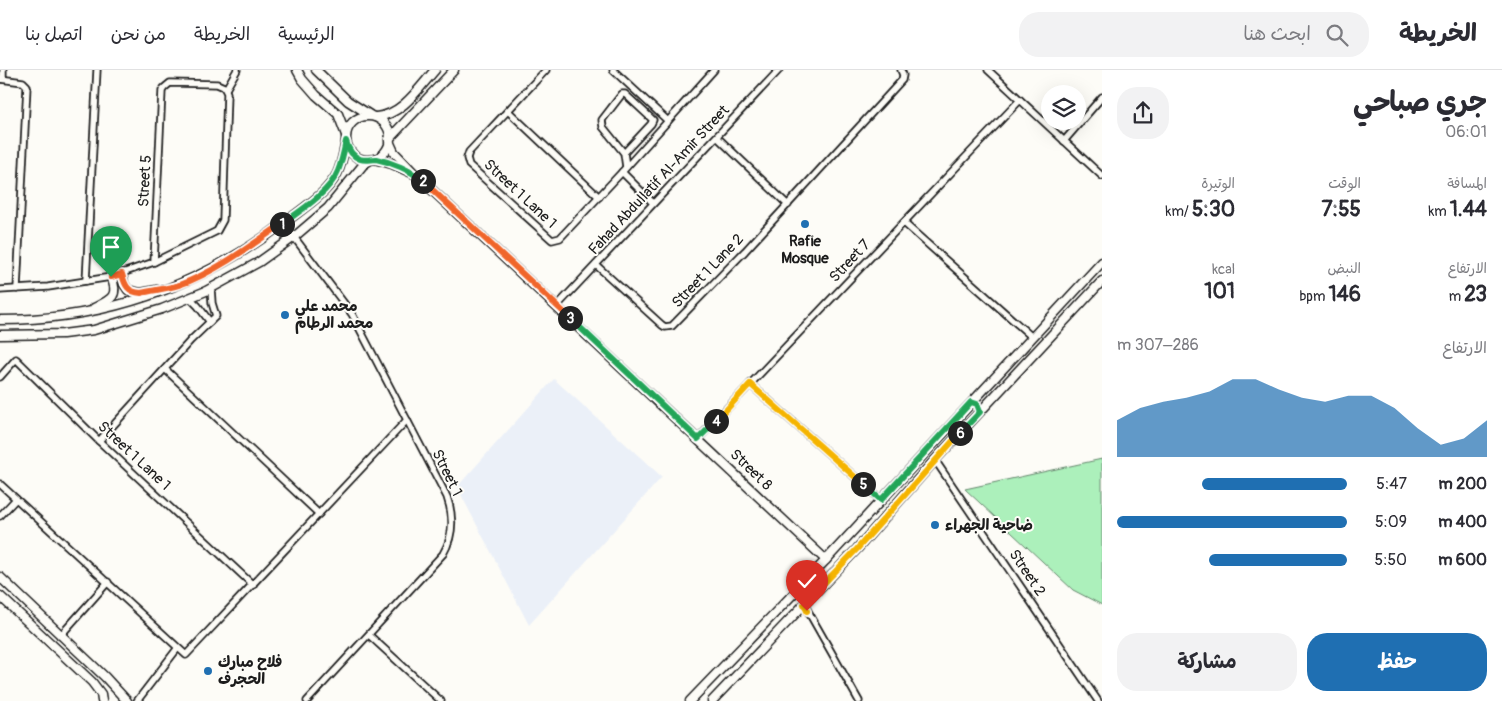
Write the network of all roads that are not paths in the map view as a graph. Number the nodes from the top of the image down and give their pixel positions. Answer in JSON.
{"nodes":[{"id":1,"x":3,"y":70,"type":"edge"},
{"id":2,"x":97,"y":70,"type":"edge"},
{"id":3,"x":237,"y":70,"type":"edge"},
{"id":4,"x":297,"y":70,"type":"edge"},
{"id":5,"x":316,"y":70,"type":"edge"},
{"id":6,"x":435,"y":70,"type":"edge"},
{"id":7,"x":454,"y":70,"type":"edge"},
{"id":8,"x":546,"y":70,"type":"edge"},
{"id":9,"x":613,"y":70,"type":"edge"},
{"id":10,"x":779,"y":70,"type":"edge"},
{"id":11,"x":901,"y":70,"type":"edge"},
{"id":12,"x":988,"y":70,"type":"edge"},
{"id":13,"x":712,"y":71,"type":"edge"},
{"id":14,"x":1,"y":79,"type":"edge"},
{"id":15,"x":226,"y":89,"type":"junction"},
{"id":16,"x":1102,"y":97,"type":"edge"},
{"id":17,"x":1020,"y":100,"type":"junction"},
{"id":18,"x":508,"y":111,"type":"junction"},
{"id":19,"x":374,"y":117,"type":"junction"},
{"id":20,"x":668,"y":121,"type":"junction"},
{"id":21,"x":717,"y":137,"type":"junction"},
{"id":22,"x":346,"y":138,"type":"junction"},
{"id":23,"x":389,"y":140,"type":"junction"},
{"id":24,"x":1064,"y":141,"type":"junction"},
{"id":25,"x":624,"y":153,"type":"junction"},
{"id":26,"x":372,"y":159,"type":"junction"},
{"id":27,"x":624,"y":170,"type":"junction"},
{"id":28,"x":416,"y":175,"type":"junction"},
{"id":29,"x":1102,"y":176,"type":"edge"},
{"id":30,"x":599,"y":197,"type":"junction"},
{"id":31,"x":653,"y":203,"type":"junction"},
{"id":32,"x":788,"y":205,"type":"junction"},
{"id":33,"x":904,"y":222,"type":"junction"},
{"id":34,"x":294,"y":236,"type":"junction"},
{"id":35,"x":154,"y":262,"type":"junction"},
{"id":36,"x":1102,"y":262,"type":"edge"},
{"id":37,"x":596,"y":265,"type":"junction"},
{"id":38,"x":122,"y":274,"type":"junction"},
{"id":39,"x":111,"y":277,"type":"junction"},
{"id":40,"x":1102,"y":281,"type":"edge"},
{"id":41,"x":86,"y":282,"type":"junction"},
{"id":42,"x":178,"y":285,"type":"junction"},
{"id":43,"x":211,"y":288,"type":"junction"},
{"id":44,"x":0,"y":290,"type":"edge"},
{"id":45,"x":17,"y":290,"type":"junction"},
{"id":46,"x":190,"y":298,"type":"junction"},
{"id":47,"x":557,"y":306,"type":"junction"},
{"id":48,"x":82,"y":314,"type":"junction"},
{"id":49,"x":0,"y":320,"type":"edge"},
{"id":50,"x":210,"y":322,"type":"junction"},
{"id":51,"x":0,"y":335,"type":"edge"},
{"id":52,"x":1032,"y":337,"type":"junction"},
{"id":53,"x":165,"y":369,"type":"junction"},
{"id":54,"x":0,"y":377,"type":"edge"},
{"id":55,"x":750,"y":384,"type":"junction"},
{"id":56,"x":985,"y":387,"type":"junction"},
{"id":57,"x":994,"y":397,"type":"junction"},
{"id":58,"x":971,"y":402,"type":"junction"},
{"id":59,"x":980,"y":412,"type":"junction"},
{"id":60,"x":407,"y":420,"type":"junction"},
{"id":61,"x":698,"y":439,"type":"junction"},
{"id":62,"x":99,"y":441,"type":"junction"},
{"id":63,"x":935,"y":460,"type":"junction"},
{"id":64,"x":0,"y":484,"type":"edge"},
{"id":65,"x":16,"y":499,"type":"junction"},
{"id":66,"x":881,"y":500,"type":"junction"},
{"id":67,"x":319,"y":514,"type":"junction"},
{"id":68,"x":0,"y":516,"type":"edge"},
{"id":69,"x":826,"y":560,"type":"junction"},
{"id":70,"x":0,"y":578,"type":"edge"},
{"id":71,"x":108,"y":582,"type":"junction"},
{"id":72,"x":253,"y":585,"type":"junction"},
{"id":73,"x":0,"y":596,"type":"edge"},
{"id":74,"x":804,"y":604,"type":"junction"},
{"id":75,"x":369,"y":635,"type":"junction"},
{"id":76,"x":60,"y":636,"type":"junction"},
{"id":77,"x":177,"y":649,"type":"junction"},
{"id":78,"x":310,"y":700,"type":"edge"},
{"id":79,"x":102,"y":701,"type":"edge"},
{"id":80,"x":127,"y":701,"type":"edge"},
{"id":81,"x":137,"y":701,"type":"edge"},
{"id":82,"x":441,"y":701,"type":"edge"},
{"id":83,"x":690,"y":701,"type":"edge"},
{"id":84,"x":712,"y":701,"type":"edge"},
{"id":85,"x":859,"y":701,"type":"edge"},
{"id":86,"x":1098,"y":701,"type":"edge"}],
"edges":[{"from":1,"to":14,"type":"street"},
{"from":2,"to":41,"type":"street"},
{"from":3,"to":15,"type":"street"},
{"from":4,"to":22,"type":"main road"},
{"from":5,"to":19,"type":"main road"},
{"from":6,"to":19,"type":"main road"},
{"from":7,"to":23,"type":"main road"},
{"from":8,"to":18,"type":"street","name":"Street 1 Lane 1"},
{"from":9,"to":20,"type":"street"},
{"from":10,"to":21,"type":"street","name":"Fahad Abdullatif Al-Amir Street"},
{"from":11,"to":32,"type":"street","name":"Street 1 Lane 2"},
{"from":12,"to":17,"type":"street"},
{"from":13,"to":20,"type":"street","name":"Street 1 Lane 1"},
{"from":14,"to":45,"type":"street"},
{"from":15,"to":35,"type":"street"},
{"from":15,"to":35,"type":"street","name":"Street 5"},
{"from":16,"to":24,"type":"street"},
{"from":17,"to":24,"type":"street"},
{"from":17,"to":33,"type":"street","name":"Street 7"},
{"from":18,"to":30,"type":"street"},
{"from":18,"to":30,"type":"street","name":"Street 1 Lane 1"},
{"from":19,"to":22,"type":"main road"},
{"from":19,"to":23,"type":"main road"},
{"from":20,"to":27,"type":"street","name":"Street 1 Lane 1"},
{"from":21,"to":31,"type":"street","name":"Fahad Abdullatif Al-Amir Street"},
{"from":21,"to":32,"type":"street"},
{"from":22,"to":26,"type":"main road"},
{"from":22,"to":42,"type":"main road"},
{"from":23,"to":26,"type":"main road"},
{"from":23,"to":28,"type":"main road","name":"Street 8"},
{"from":24,"to":29,"type":"street"},
{"from":25,"to":25,"type":"street"},
{"from":25,"to":27,"type":"street"},
{"from":26,"to":28,"type":"main road","name":"Street 8"},
{"from":26,"to":34,"type":"main road"},
{"from":27,"to":30,"type":"street","name":"Street 1 Lane 1"},
{"from":27,"to":31,"type":"street"},
{"from":28,"to":47,"type":"main road","name":"Street 8"},
{"from":31,"to":37,"type":"street","name":"Fahad Abdullatif Al-Amir Street"},
{"from":32,"to":37,"type":"street","name":"Street 1 Lane 2"},
{"from":33,"to":52,"type":"street"},
{"from":33,"to":55,"type":"street","name":"Street 7"},
{"from":34,"to":43,"type":"main road"},
{"from":34,"to":60,"type":"street","name":"Street 1"},
{"from":35,"to":38,"type":"street"},
{"from":36,"to":52,"type":"main road"},
{"from":37,"to":47,"type":"street","name":"Fahad Abdullatif Al-Amir Street"},
{"from":38,"to":39,"type":"street"},
{"from":38,"to":42,"type":"main road"},
{"from":39,"to":41,"type":"street"},
{"from":39,"to":48,"type":"main road"},
{"from":40,"to":57,"type":"main road"},
{"from":41,"to":45,"type":"street"},
{"from":42,"to":48,"type":"main road"},
{"from":43,"to":46,"type":"main road"},
{"from":43,"to":50,"type":"street"},
{"from":44,"to":45,"type":"street"},
{"from":46,"to":50,"type":"street"},
{"from":46,"to":51,"type":"main road"},
{"from":47,"to":61,"type":"main road","name":"Street 8"},
{"from":48,"to":49,"type":"main road"},
{"from":50,"to":53,"type":"street"},
{"from":52,"to":56,"type":"main road"},
{"from":53,"to":62,"type":"street"},
{"from":53,"to":67,"type":"street"},
{"from":54,"to":62,"type":"street","name":"Street 1 Lane 1"},
{"from":55,"to":61,"type":"street","name":"Street 7"},
{"from":55,"to":66,"type":"street"},
{"from":56,"to":57,"type":"main road"},
{"from":56,"to":58,"type":"main road"},
{"from":57,"to":59,"type":"main road"},
{"from":58,"to":59,"type":"main road"},
{"from":58,"to":66,"type":"main road"},
{"from":59,"to":63,"type":"main road"},
{"from":60,"to":67,"type":"street"},
{"from":60,"to":75,"type":"street","name":"Street 1"},
{"from":61,"to":69,"type":"main road","name":"Street 8"},
{"from":62,"to":72,"type":"street","name":"Street 1 Lane 1"},
{"from":63,"to":74,"type":"main road"},
{"from":63,"to":86,"type":"street","name":"Street 2"},
{"from":64,"to":65,"type":"street"},
{"from":65,"to":68,"type":"street"},
{"from":65,"to":71,"type":"street"},
{"from":66,"to":69,"type":"main road"},
{"from":67,"to":72,"type":"street"},
{"from":69,"to":83,"type":"main road"},
{"from":70,"to":76,"type":"main road"},
{"from":71,"to":76,"type":"street"},
{"from":71,"to":77,"type":"street"},
{"from":72,"to":77,"type":"street"},
{"from":73,"to":79,"type":"main road"},
{"from":74,"to":84,"type":"main road"},
{"from":74,"to":85,"type":"street"},
{"from":75,"to":78,"type":"street","name":"Street 1"},
{"from":75,"to":82,"type":"street"},
{"from":76,"to":80,"type":"main road"},
{"from":77,"to":81,"type":"street"}]}
